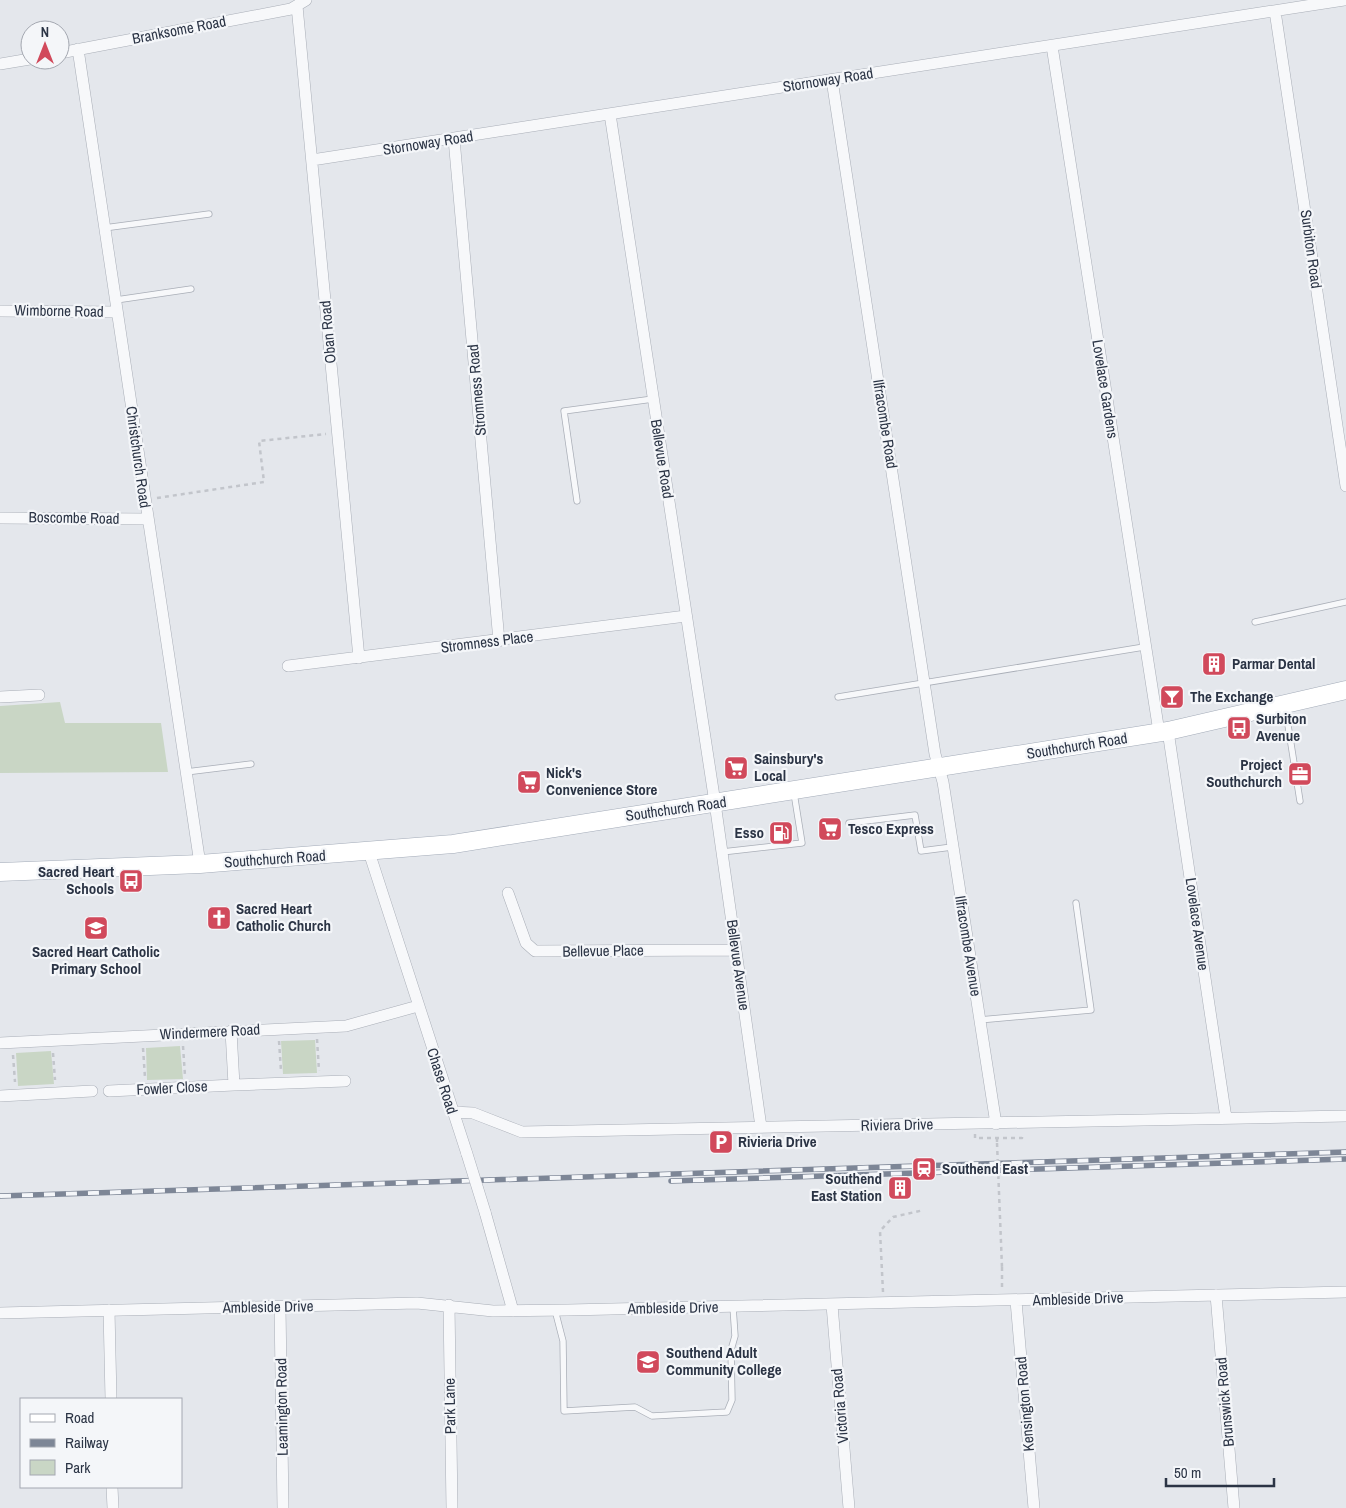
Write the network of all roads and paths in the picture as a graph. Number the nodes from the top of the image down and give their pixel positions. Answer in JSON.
{"nodes":[{"id":1,"x":1344,"y":0,"type":"edge"},
{"id":2,"x":302,"y":3,"type":"edge"},
{"id":3,"x":1275,"y":11,"type":"junction"},
{"id":4,"x":1052,"y":46,"type":"junction"},
{"id":5,"x":78,"y":50,"type":"junction"},
{"id":6,"x":70,"y":51,"type":"edge"},
{"id":7,"x":20,"y":61,"type":"edge"},
{"id":8,"x":0,"y":64,"type":"edge"},
{"id":9,"x":832,"y":80,"type":"junction"},
{"id":10,"x":610,"y":114,"type":"junction"},
{"id":11,"x":454,"y":139,"type":"junction"},
{"id":12,"x":312,"y":160,"type":"junction"},
{"id":13,"x":209,"y":214,"type":"dead end"},
{"id":14,"x":104,"y":228,"type":"junction"},
{"id":15,"x":190,"y":288,"type":"dead end"},
{"id":16,"x":116,"y":306,"type":"junction"},
{"id":17,"x":0,"y":311,"type":"edge"},
{"id":18,"x":653,"y":399,"type":"junction"},
{"id":19,"x":338,"y":432,"type":"junction"},
{"id":20,"x":1346,"y":486,"type":"edge"},
{"id":21,"x":145,"y":500,"type":"junction"},
{"id":22,"x":577,"y":501,"type":"dead end"},
{"id":23,"x":0,"y":518,"type":"edge"},
{"id":24,"x":148,"y":519,"type":"junction"},
{"id":25,"x":1346,"y":602,"type":"edge"},
{"id":26,"x":686,"y":616,"type":"junction"},
{"id":27,"x":1255,"y":622,"type":"dead end"},
{"id":28,"x":499,"y":640,"type":"junction"},
{"id":29,"x":1144,"y":647,"type":"junction"},
{"id":30,"x":360,"y":658,"type":"junction"},
{"id":31,"x":288,"y":666,"type":"dead end"},
{"id":32,"x":924,"y":682,"type":"junction"},
{"id":33,"x":1346,"y":690,"type":"edge"},
{"id":34,"x":39,"y":695,"type":"dead end"},
{"id":35,"x":0,"y":697,"type":"edge"},
{"id":36,"x":838,"y":697,"type":"dead end"},
{"id":37,"x":1284,"y":704,"type":"junction"},
{"id":38,"x":1163,"y":731,"type":"junction"},
{"id":39,"x":251,"y":764,"type":"dead end"},
{"id":40,"x":939,"y":768,"type":"junction"},
{"id":41,"x":186,"y":772,"type":"junction"},
{"id":42,"x":794,"y":791,"type":"junction"},
{"id":43,"x":1300,"y":801,"type":"dead end"},
{"id":44,"x":715,"y":803,"type":"junction"},
{"id":45,"x":849,"y":823,"type":"dead end"},
{"id":46,"x":952,"y":847,"type":"junction"},
{"id":47,"x":369,"y":852,"type":"junction"},
{"id":48,"x":722,"y":852,"type":"junction"},
{"id":49,"x":200,"y":864,"type":"junction"},
{"id":50,"x":0,"y":872,"type":"edge"},
{"id":51,"x":508,"y":894,"type":"dead end"},
{"id":52,"x":1076,"y":903,"type":"dead end"},
{"id":53,"x":736,"y":950,"type":"junction"},
{"id":54,"x":418,"y":1006,"type":"junction"},
{"id":55,"x":979,"y":1020,"type":"junction"},
{"id":56,"x":231,"y":1032,"type":"junction"},
{"id":57,"x":317,"y":1037,"type":"dead end"},
{"id":58,"x":278,"y":1039,"type":"dead end"},
{"id":59,"x":0,"y":1042,"type":"edge"},
{"id":60,"x":183,"y":1044,"type":"dead end"},
{"id":61,"x":143,"y":1046,"type":"dead end"},
{"id":62,"x":53,"y":1049,"type":"dead end"},
{"id":63,"x":13,"y":1051,"type":"dead end"},
{"id":64,"x":319,"y":1076,"type":"dead end"},
{"id":65,"x":281,"y":1077,"type":"dead end"},
{"id":66,"x":345,"y":1081,"type":"dead end"},
{"id":67,"x":234,"y":1085,"type":"junction"},
{"id":68,"x":56,"y":1087,"type":"dead end"},
{"id":69,"x":185,"y":1087,"type":"junction"},
{"id":70,"x":16,"y":1089,"type":"dead end"},
{"id":71,"x":146,"y":1089,"type":"junction"},
{"id":72,"x":110,"y":1090,"type":"dead end"},
{"id":73,"x":92,"y":1092,"type":"dead end"},
{"id":74,"x":0,"y":1096,"type":"edge"},
{"id":75,"x":452,"y":1112,"type":"junction"},
{"id":76,"x":1346,"y":1116,"type":"edge"},
{"id":77,"x":1226,"y":1118,"type":"junction"},
{"id":78,"x":996,"y":1124,"type":"junction"},
{"id":79,"x":762,"y":1127,"type":"junction"},
{"id":80,"x":997,"y":1138,"type":"dead end"},
{"id":81,"x":924,"y":1210,"type":"dead end"},
{"id":82,"x":1346,"y":1292,"type":"edge"},
{"id":83,"x":1216,"y":1295,"type":"junction"},
{"id":84,"x":1002,"y":1301,"type":"junction"},
{"id":85,"x":1016,"y":1301,"type":"junction"},
{"id":86,"x":884,"y":1303,"type":"junction"},
{"id":87,"x":448,"y":1305,"type":"junction"},
{"id":88,"x":832,"y":1305,"type":"junction"},
{"id":89,"x":280,"y":1307,"type":"junction"},
{"id":90,"x":733,"y":1307,"type":"junction"},
{"id":91,"x":110,"y":1310,"type":"junction"},
{"id":92,"x":555,"y":1310,"type":"junction"},
{"id":93,"x":513,"y":1311,"type":"junction"},
{"id":94,"x":0,"y":1313,"type":"edge"},
{"id":95,"x":111,"y":1398,"type":"edge"},
{"id":96,"x":112,"y":1488,"type":"edge"},
{"id":97,"x":113,"y":1508,"type":"edge"},
{"id":98,"x":283,"y":1508,"type":"edge"},
{"id":99,"x":452,"y":1508,"type":"edge"},
{"id":100,"x":849,"y":1508,"type":"edge"},
{"id":101,"x":1034,"y":1508,"type":"edge"},
{"id":102,"x":1234,"y":1508,"type":"edge"}],
"edges":[{"from":1,"to":3,"type":"street","name":"Stornoway Road"},
{"from":2,"to":5,"type":"street","name":"Branksome Road"},
{"from":2,"to":12,"type":"street","name":"Oban Road"},
{"from":3,"to":4,"type":"street","name":"Stornoway Road"},
{"from":3,"to":20,"type":"street","name":"Surbiton Road"},
{"from":4,"to":9,"type":"street","name":"Stornoway Road"},
{"from":4,"to":29,"type":"street","name":"Lovelace Gardens"},
{"from":5,"to":6,"type":"street","name":"Branksome Road"},
{"from":5,"to":14,"type":"street","name":"Christchurch Road"},
{"from":7,"to":8,"type":"street"},
{"from":9,"to":10,"type":"street","name":"Stornoway Road"},
{"from":9,"to":32,"type":"street","name":"Ilfracombe Road"},
{"from":10,"to":11,"type":"street","name":"Stornoway Road"},
{"from":10,"to":18,"type":"street","name":"Bellevue Road"},
{"from":11,"to":12,"type":"street","name":"Stornoway Road"},
{"from":11,"to":28,"type":"street","name":"Stromness Road"},
{"from":12,"to":19,"type":"street","name":"Oban Road"},
{"from":13,"to":14,"type":"lane"},
{"from":14,"to":16,"type":"street","name":"Christchurch Road"},
{"from":15,"to":16,"type":"lane"},
{"from":16,"to":17,"type":"street","name":"Wimborne Road"},
{"from":16,"to":21,"type":"street","name":"Christchurch Road"},
{"from":18,"to":22,"type":"lane"},
{"from":18,"to":26,"type":"street","name":"Bellevue Road"},
{"from":19,"to":21,"type":"path"},
{"from":19,"to":30,"type":"street","name":"Oban Road"},
{"from":21,"to":24,"type":"street","name":"Christchurch Road"},
{"from":23,"to":24,"type":"street","name":"Boscombe Road"},
{"from":24,"to":41,"type":"street","name":"Christchurch Road"},
{"from":25,"to":27,"type":"lane"},
{"from":26,"to":28,"type":"street","name":"Stromness Place"},
{"from":26,"to":44,"type":"street","name":"Bellevue Road"},
{"from":28,"to":30,"type":"street","name":"Stromness Place"},
{"from":29,"to":32,"type":"lane"},
{"from":29,"to":38,"type":"street","name":"Lovelace Gardens"},
{"from":30,"to":31,"type":"street","name":"Stromness Place"},
{"from":32,"to":36,"type":"lane"},
{"from":32,"to":40,"type":"street","name":"Ilfracombe Road"},
{"from":33,"to":37,"type":"main road","name":"Southchurch Road"},
{"from":34,"to":35,"type":"street"},
{"from":37,"to":38,"type":"main road","name":"Southchurch Road"},
{"from":37,"to":43,"type":"lane"},
{"from":38,"to":40,"type":"main road","name":"Southchurch Road"},
{"from":38,"to":77,"type":"street","name":"Lovelace Avenue"},
{"from":39,"to":41,"type":"lane"},
{"from":40,"to":42,"type":"main road","name":"Southchurch Road"},
{"from":40,"to":46,"type":"street","name":"Ilfracombe Avenue"},
{"from":41,"to":49,"type":"street","name":"Christchurch Road"},
{"from":42,"to":44,"type":"main road","name":"Southchurch Road"},
{"from":42,"to":48,"type":"lane"},
{"from":44,"to":47,"type":"main road","name":"Southchurch Road"},
{"from":44,"to":48,"type":"street","name":"Bellevue Avenue"},
{"from":45,"to":46,"type":"lane"},
{"from":46,"to":55,"type":"street","name":"Ilfracombe Avenue"},
{"from":47,"to":49,"type":"main road","name":"Southchurch Road"},
{"from":47,"to":54,"type":"street","name":"Chase Road"},
{"from":48,"to":53,"type":"street","name":"Bellevue Avenue"},
{"from":49,"to":50,"type":"main road","name":"Southchurch Road"},
{"from":51,"to":53,"type":"street","name":"Bellevue Place"},
{"from":52,"to":55,"type":"lane"},
{"from":53,"to":79,"type":"street","name":"Bellevue Avenue"},
{"from":54,"to":56,"type":"street","name":"Windermere Road"},
{"from":54,"to":75,"type":"street","name":"Chase Road"},
{"from":55,"to":78,"type":"street","name":"Ilfracombe Avenue"},
{"from":56,"to":59,"type":"street","name":"Windermere Road"},
{"from":56,"to":67,"type":"street"},
{"from":57,"to":64,"type":"path"},
{"from":58,"to":65,"type":"path"},
{"from":60,"to":69,"type":"path"},
{"from":61,"to":71,"type":"path"},
{"from":62,"to":68,"type":"path"},
{"from":63,"to":70,"type":"path"},
{"from":66,"to":67,"type":"street","name":"Fowler Close"},
{"from":67,"to":69,"type":"street","name":"Fowler Close"},
{"from":69,"to":71,"type":"street","name":"Fowler Close"},
{"from":71,"to":72,"type":"street","name":"Fowler Close"},
{"from":73,"to":74,"type":"street"},
{"from":75,"to":79,"type":"street","name":"Riviera Drive"},
{"from":75,"to":93,"type":"street","name":"Chase Road","bridge":true},
{"from":76,"to":77,"type":"street","name":"Riviera Drive"},
{"from":77,"to":78,"type":"street","name":"Riviera Drive"},
{"from":78,"to":79,"type":"street","name":"Riviera Drive"},
{"from":80,"to":84,"type":"path","bridge":true},
{"from":81,"to":86,"type":"path"},
{"from":82,"to":83,"type":"street","name":"Ambleside Drive"},
{"from":83,"to":85,"type":"street","name":"Ambleside Drive"},
{"from":83,"to":102,"type":"street","name":"Brunswick Road"},
{"from":84,"to":85,"type":"street","name":"Ambleside Drive"},
{"from":84,"to":86,"type":"street","name":"Ambleside Drive"},
{"from":85,"to":101,"type":"street","name":"Kensington Road"},
{"from":86,"to":88,"type":"street","name":"Ambleside Drive"},
{"from":87,"to":89,"type":"street","name":"Ambleside Drive"},
{"from":87,"to":93,"type":"street","name":"Ambleside Drive"},
{"from":87,"to":99,"type":"street","name":"Park Lane"},
{"from":88,"to":90,"type":"street","name":"Ambleside Drive"},
{"from":88,"to":100,"type":"street","name":"Victoria Road"},
{"from":89,"to":91,"type":"street","name":"Ambleside Drive"},
{"from":89,"to":98,"type":"street","name":"Leamington Road"},
{"from":90,"to":92,"type":"street","name":"Ambleside Drive"},
{"from":90,"to":92,"type":"lane"},
{"from":91,"to":94,"type":"street","name":"Ambleside Drive"},
{"from":91,"to":95,"type":"street"},
{"from":92,"to":93,"type":"street","name":"Ambleside Drive"},
{"from":96,"to":97,"type":"street"}]}
